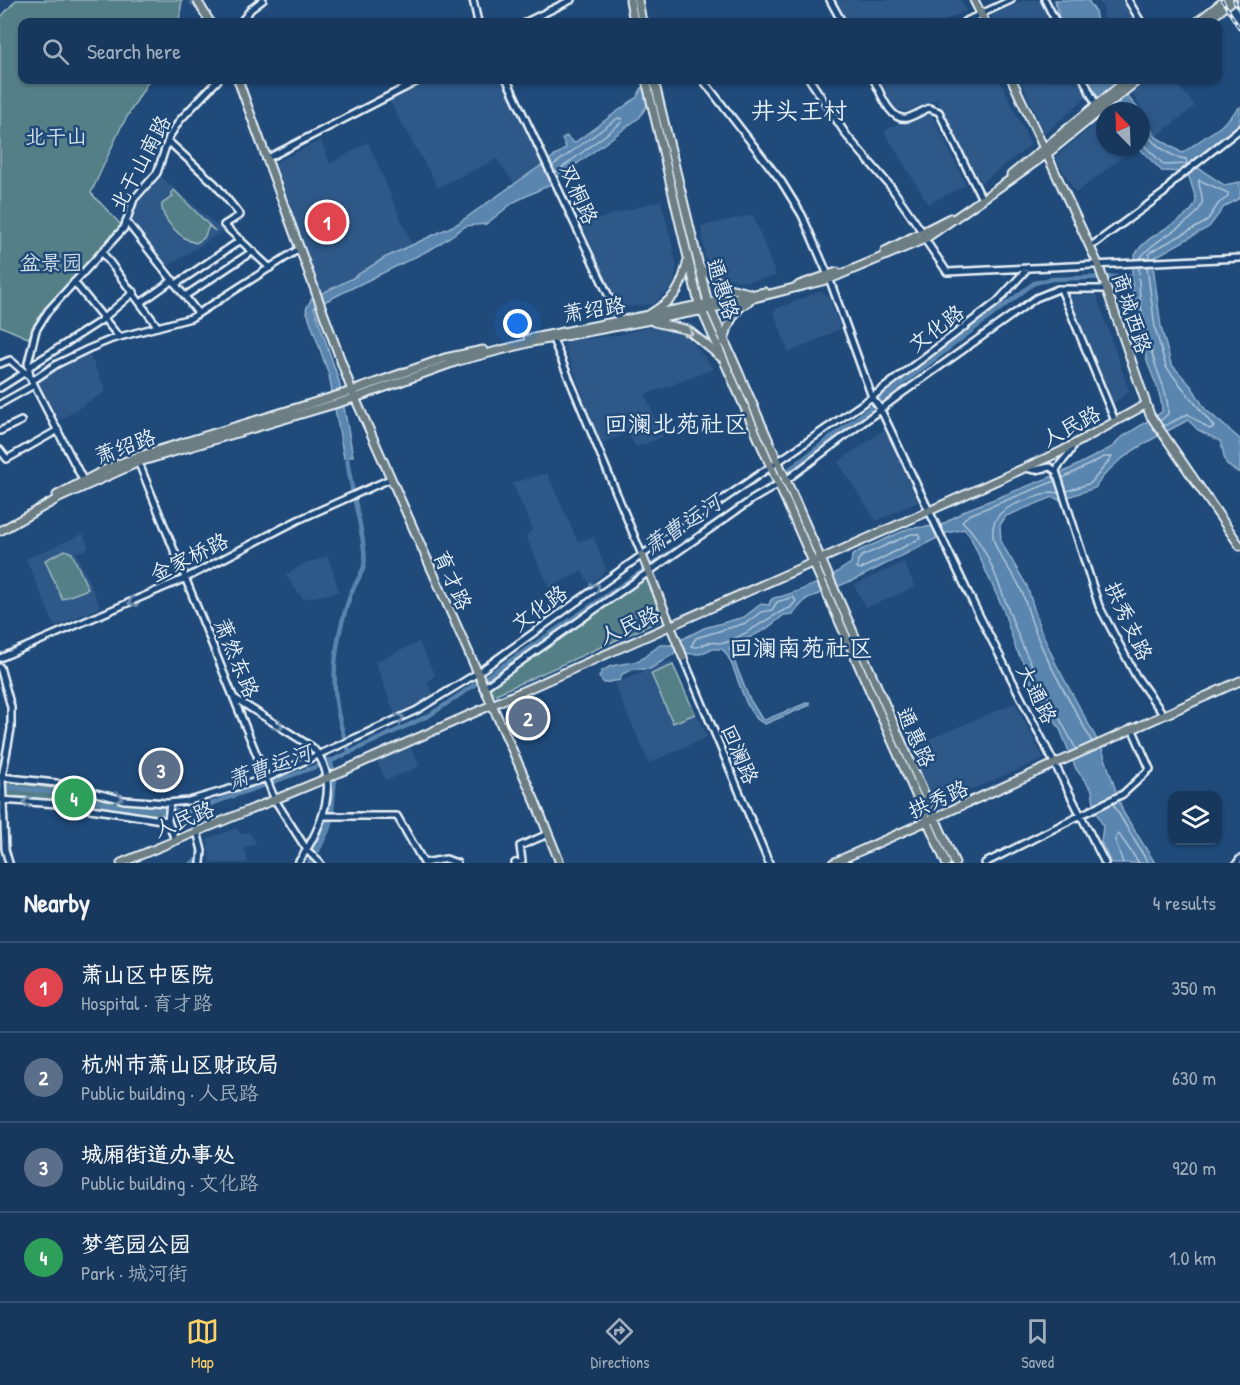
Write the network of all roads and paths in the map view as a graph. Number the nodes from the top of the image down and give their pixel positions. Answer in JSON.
{"nodes":[{"id":1,"x":264,"y":0,"type":"edge"},
{"id":2,"x":473,"y":0,"type":"edge"},
{"id":3,"x":571,"y":0,"type":"edge"},
{"id":4,"x":630,"y":0,"type":"edge"},
{"id":5,"x":638,"y":0,"type":"edge"},
{"id":6,"x":830,"y":0,"type":"edge"},
{"id":7,"x":974,"y":0,"type":"edge"},
{"id":8,"x":1011,"y":0,"type":"edge"},
{"id":9,"x":1046,"y":0,"type":"edge"},
{"id":10,"x":1128,"y":0,"type":"edge"},
{"id":11,"x":1225,"y":0,"type":"edge"},
{"id":12,"x":1233,"y":0,"type":"edge"},
{"id":13,"x":981,"y":15,"type":"junction"},
{"id":14,"x":203,"y":18,"type":"edge"},
{"id":15,"x":207,"y":18,"type":"edge"},
{"id":16,"x":244,"y":18,"type":"edge"},
{"id":17,"x":477,"y":18,"type":"edge"},
{"id":18,"x":534,"y":18,"type":"edge"},
{"id":19,"x":633,"y":18,"type":"edge"},
{"id":20,"x":641,"y":18,"type":"edge"},
{"id":21,"x":840,"y":18,"type":"edge"},
{"id":22,"x":974,"y":18,"type":"edge"},
{"id":23,"x":983,"y":18,"type":"edge"},
{"id":24,"x":1054,"y":18,"type":"edge"},
{"id":25,"x":1139,"y":18,"type":"edge"},
{"id":26,"x":1202,"y":18,"type":"edge"},
{"id":27,"x":1211,"y":18,"type":"edge"},
{"id":28,"x":214,"y":84,"type":"edge"},
{"id":29,"x":239,"y":84,"type":"edge"},
{"id":30,"x":412,"y":84,"type":"edge"},
{"id":31,"x":509,"y":84,"type":"edge"},
{"id":32,"x":647,"y":84,"type":"edge"},
{"id":33,"x":654,"y":84,"type":"edge"},
{"id":34,"x":706,"y":84,"type":"edge"},
{"id":35,"x":813,"y":84,"type":"edge"},
{"id":36,"x":876,"y":84,"type":"edge"},
{"id":37,"x":1014,"y":84,"type":"edge"},
{"id":38,"x":1086,"y":84,"type":"edge"},
{"id":39,"x":1126,"y":84,"type":"edge"},
{"id":40,"x":1104,"y":102,"type":"edge"},
{"id":41,"x":1096,"y":103,"type":"edge"},
{"id":42,"x":1096,"y":109,"type":"edge"},
{"id":43,"x":658,"y":116,"type":"junction"},
{"id":44,"x":1240,"y":129,"type":"edge"},
{"id":45,"x":168,"y":141,"type":"junction"},
{"id":46,"x":1046,"y":152,"type":"junction"},
{"id":47,"x":266,"y":159,"type":"junction"},
{"id":48,"x":981,"y":197,"type":"junction"},
{"id":49,"x":126,"y":221,"type":"junction"},
{"id":50,"x":923,"y":236,"type":"junction"},
{"id":51,"x":241,"y":240,"type":"junction"},
{"id":52,"x":1090,"y":247,"type":"junction"},
{"id":53,"x":299,"y":249,"type":"junction"},
{"id":54,"x":253,"y":251,"type":"junction"},
{"id":55,"x":102,"y":252,"type":"junction"},
{"id":56,"x":688,"y":257,"type":"junction"},
{"id":57,"x":1240,"y":258,"type":"edge"},
{"id":58,"x":1098,"y":264,"type":"junction"},
{"id":59,"x":697,"y":265,"type":"junction"},
{"id":60,"x":270,"y":268,"type":"junction"},
{"id":61,"x":1028,"y":268,"type":"junction"},
{"id":62,"x":829,"y":277,"type":"junction"},
{"id":63,"x":74,"y":282,"type":"junction"},
{"id":64,"x":175,"y":282,"type":"junction"},
{"id":65,"x":1061,"y":289,"type":"junction"},
{"id":66,"x":1107,"y":289,"type":"junction"},
{"id":67,"x":134,"y":292,"type":"junction"},
{"id":68,"x":185,"y":296,"type":"junction"},
{"id":69,"x":752,"y":297,"type":"junction"},
{"id":70,"x":142,"y":302,"type":"junction"},
{"id":71,"x":709,"y":306,"type":"junction"},
{"id":72,"x":700,"y":307,"type":"junction"},
{"id":73,"x":198,"y":313,"type":"junction"},
{"id":74,"x":104,"y":317,"type":"junction"},
{"id":75,"x":646,"y":319,"type":"junction"},
{"id":76,"x":621,"y":322,"type":"junction"},
{"id":77,"x":158,"y":327,"type":"junction"},
{"id":78,"x":552,"y":336,"type":"junction"},
{"id":79,"x":119,"y":338,"type":"junction"},
{"id":80,"x":724,"y":342,"type":"junction"},
{"id":81,"x":723,"y":359,"type":"junction"},
{"id":82,"x":0,"y":364,"type":"edge"},
{"id":83,"x":29,"y":367,"type":"junction"},
{"id":84,"x":30,"y":379,"type":"junction"},
{"id":85,"x":0,"y":388,"type":"edge"},
{"id":86,"x":353,"y":394,"type":"junction"},
{"id":87,"x":872,"y":397,"type":"junction"},
{"id":88,"x":1145,"y":405,"type":"junction"},
{"id":89,"x":0,"y":406,"type":"edge"},
{"id":90,"x":881,"y":410,"type":"junction"},
{"id":91,"x":21,"y":421,"type":"dead end"},
{"id":92,"x":1114,"y":422,"type":"junction"},
{"id":93,"x":58,"y":430,"type":"junction"},
{"id":94,"x":0,"y":431,"type":"edge"},
{"id":95,"x":1073,"y":445,"type":"junction"},
{"id":96,"x":0,"y":450,"type":"edge"},
{"id":97,"x":137,"y":459,"type":"junction"},
{"id":98,"x":775,"y":466,"type":"junction"},
{"id":99,"x":1024,"y":467,"type":"junction"},
{"id":100,"x":1056,"y":471,"type":"junction"},
{"id":101,"x":390,"y":479,"type":"junction"},
{"id":102,"x":83,"y":480,"type":"junction"},
{"id":103,"x":781,"y":481,"type":"junction"},
{"id":104,"x":929,"y":511,"type":"junction"},
{"id":105,"x":0,"y":529,"type":"edge"},
{"id":106,"x":1240,"y":546,"type":"edge"},
{"id":107,"x":642,"y":555,"type":"junction"},
{"id":108,"x":816,"y":559,"type":"junction"},
{"id":109,"x":649,"y":572,"type":"junction"},
{"id":110,"x":186,"y":578,"type":"junction"},
{"id":111,"x":671,"y":624,"type":"junction"},
{"id":112,"x":683,"y":657,"type":"joint"},
{"id":113,"x":0,"y":658,"type":"edge"},
{"id":114,"x":0,"y":668,"type":"edge"},
{"id":115,"x":476,"y":674,"type":"junction"},
{"id":116,"x":1240,"y":681,"type":"edge"},
{"id":117,"x":483,"y":688,"type":"junction"},
{"id":118,"x":236,"y":699,"type":"junction"},
{"id":119,"x":490,"y":705,"type":"junction"},
{"id":120,"x":1163,"y":714,"type":"junction"},
{"id":121,"x":1132,"y":728,"type":"junction"},
{"id":122,"x":320,"y":757,"type":"junction"},
{"id":123,"x":1055,"y":763,"type":"junction"},
{"id":124,"x":1,"y":777,"type":"edge"},
{"id":125,"x":327,"y":778,"type":"junction"},
{"id":126,"x":267,"y":779,"type":"junction"},
{"id":127,"x":275,"y":800,"type":"junction"},
{"id":128,"x":2,"y":802,"type":"edge"},
{"id":129,"x":170,"y":803,"type":"junction"},
{"id":130,"x":324,"y":816,"type":"junction"},
{"id":131,"x":1081,"y":816,"type":"junction"},
{"id":132,"x":168,"y":821,"type":"junction"},
{"id":133,"x":931,"y":821,"type":"junction"},
{"id":134,"x":197,"y":831,"type":"junction"},
{"id":135,"x":548,"y":834,"type":"junction"},
{"id":136,"x":175,"y":840,"type":"junction"},
{"id":137,"x":307,"y":850,"type":"junction"},
{"id":138,"x":1240,"y":859,"type":"edge"},
{"id":139,"x":9,"y":863,"type":"edge"},
{"id":140,"x":121,"y":863,"type":"edge"},
{"id":141,"x":201,"y":863,"type":"edge"},
{"id":142,"x":298,"y":863,"type":"edge"},
{"id":143,"x":320,"y":863,"type":"edge"},
{"id":144,"x":457,"y":863,"type":"edge"},
{"id":145,"x":515,"y":863,"type":"edge"},
{"id":146,"x":560,"y":863,"type":"edge"},
{"id":147,"x":769,"y":863,"type":"edge"},
{"id":148,"x":833,"y":863,"type":"edge"},
{"id":149,"x":946,"y":863,"type":"edge"},
{"id":150,"x":955,"y":863,"type":"edge"},
{"id":151,"x":985,"y":863,"type":"edge"},
{"id":152,"x":1105,"y":863,"type":"edge"},
{"id":153,"x":1237,"y":863,"type":"edge"}],
"edges":[{"from":1,"to":16,"type":"street"},
{"from":2,"to":17,"type":"street"},
{"from":3,"to":18,"type":"street"},
{"from":4,"to":19,"type":"main road"},
{"from":5,"to":20,"type":"main road"},
{"from":6,"to":21,"type":"street"},
{"from":7,"to":13,"type":"main road"},
{"from":8,"to":13,"type":"street"},
{"from":9,"to":24,"type":"street"},
{"from":10,"to":25,"type":"street"},
{"from":11,"to":26,"type":"main road"},
{"from":12,"to":27,"type":"main road"},
{"from":13,"to":22,"type":"street"},
{"from":13,"to":23,"type":"main road"},
{"from":14,"to":15,"type":"main road"},
{"from":28,"to":45,"type":"street","name":"北干山南路"},
{"from":29,"to":47,"type":"main road"},
{"from":30,"to":47,"type":"street"},
{"from":31,"to":76,"type":"street","name":"双桐路"},
{"from":32,"to":43,"type":"main road"},
{"from":33,"to":43,"type":"main road"},
{"from":34,"to":62,"type":"street"},
{"from":35,"to":50,"type":"street"},
{"from":36,"to":48,"type":"street"},
{"from":37,"to":46,"type":"main road","name":"商城西路"},
{"from":38,"to":41,"type":"street"},
{"from":39,"to":40,"type":"main road"},
{"from":42,"to":46,"type":"main road"},
{"from":43,"to":56,"type":"main road"},
{"from":43,"to":59,"type":"main road","name":"通惠路"},
{"from":44,"to":52,"type":"street"},
{"from":45,"to":49,"type":"street","name":"北干山南路"},
{"from":45,"to":51,"type":"street"},
{"from":46,"to":48,"type":"main road"},
{"from":46,"to":50,"type":"main road"},
{"from":46,"to":52,"type":"main road","name":"商城西路"},
{"from":47,"to":53,"type":"main road"},
{"from":48,"to":50,"type":"main road"},
{"from":49,"to":55,"type":"street","name":"北干山南路"},
{"from":49,"to":64,"type":"street"},
{"from":50,"to":61,"type":"street"},
{"from":50,"to":62,"type":"main road"},
{"from":51,"to":54,"type":"street"},
{"from":51,"to":64,"type":"street"},
{"from":52,"to":58,"type":"main road","name":"商城西路"},
{"from":53,"to":60,"type":"street"},
{"from":53,"to":86,"type":"main road","name":"育才路"},
{"from":54,"to":60,"type":"street"},
{"from":54,"to":68,"type":"street"},
{"from":55,"to":63,"type":"street","name":"北干山南路"},
{"from":55,"to":67,"type":"street"},
{"from":56,"to":72,"type":"main road"},
{"from":56,"to":75,"type":"main road"},
{"from":57,"to":58,"type":"street"},
{"from":58,"to":61,"type":"street"},
{"from":58,"to":66,"type":"main road","name":"商城西路"},
{"from":59,"to":69,"type":"main road"},
{"from":59,"to":71,"type":"main road","name":"通惠路"},
{"from":60,"to":73,"type":"street"},
{"from":61,"to":87,"type":"street","name":"文化路"},
{"from":62,"to":69,"type":"main road","name":"萧绍路"},
{"from":62,"to":87,"type":"street"},
{"from":63,"to":74,"type":"street"},
{"from":63,"to":83,"type":"street","name":"北干山南路"},
{"from":64,"to":68,"type":"street"},
{"from":64,"to":70,"type":"street"},
{"from":65,"to":66,"type":"street"},
{"from":65,"to":90,"type":"street"},
{"from":65,"to":92,"type":"street"},
{"from":66,"to":88,"type":"main road","name":"商城西路"},
{"from":67,"to":70,"type":"street"},
{"from":67,"to":74,"type":"street"},
{"from":68,"to":73,"type":"street"},
{"from":69,"to":71,"type":"main road","name":"萧绍路"},
{"from":69,"to":80,"type":"main road"},
{"from":70,"to":77,"type":"street"},
{"from":71,"to":72,"type":"main road","name":"萧绍路"},
{"from":71,"to":80,"type":"main road","name":"通惠路"},
{"from":72,"to":75,"type":"main road","name":"萧绍路"},
{"from":72,"to":81,"type":"main road"},
{"from":73,"to":77,"type":"street"},
{"from":74,"to":79,"type":"street"},
{"from":74,"to":83,"type":"street"},
{"from":75,"to":76,"type":"main road","name":"萧绍路"},
{"from":75,"to":78,"type":"main road"},
{"from":75,"to":81,"type":"main road","one_way":true},
{"from":76,"to":78,"type":"main road","name":"萧绍路"},
{"from":77,"to":79,"type":"street"},
{"from":78,"to":86,"type":"main road","name":"萧绍路"},
{"from":78,"to":107,"type":"street"},
{"from":79,"to":84,"type":"street"},
{"from":80,"to":98,"type":"main road","name":"通惠路"},
{"from":81,"to":98,"type":"main road"},
{"from":82,"to":84,"type":"street"},
{"from":83,"to":84,"type":"street","name":"北干山南路"},
{"from":84,"to":85,"type":"street"},
{"from":84,"to":89,"type":"street"},
{"from":84,"to":93,"type":"street","name":"北干山南路"},
{"from":86,"to":97,"type":"main road","name":"萧绍路"},
{"from":86,"to":101,"type":"main road","name":"育才路"},
{"from":87,"to":90,"type":"street"},
{"from":87,"to":98,"type":"street","name":"文化路"},
{"from":88,"to":92,"type":"main road","name":"人民路"},
{"from":88,"to":106,"type":"main road","name":"商城西路"},
{"from":90,"to":103,"type":"street"},
{"from":90,"to":104,"type":"street"},
{"from":91,"to":94,"type":"street"},
{"from":92,"to":95,"type":"main road","name":"人民路"},
{"from":93,"to":96,"type":"street"},
{"from":93,"to":102,"type":"street","name":"北干山南路"},
{"from":95,"to":99,"type":"main road","name":"人民路"},
{"from":95,"to":100,"type":"street"},
{"from":97,"to":102,"type":"main road","name":"萧绍路"},
{"from":97,"to":105,"type":"main road"},
{"from":97,"to":110,"type":"street","name":"萧然东路"},
{"from":98,"to":103,"type":"main road"},
{"from":98,"to":107,"type":"street","name":"文化路"},
{"from":99,"to":100,"type":"street"},
{"from":99,"to":104,"type":"main road","name":"人民路"},
{"from":100,"to":120,"type":"street","name":"拱秀支路"},
{"from":101,"to":110,"type":"street","name":"金家桥路"},
{"from":101,"to":115,"type":"main road","name":"育才路"},
{"from":102,"to":105,"type":"main road","name":"萧绍路"},
{"from":103,"to":108,"type":"main road"},
{"from":103,"to":109,"type":"street"},
{"from":104,"to":108,"type":"main road","name":"人民路"},
{"from":104,"to":123,"type":"street","name":"大通路"},
{"from":107,"to":109,"type":"main road"},
{"from":115,"to":107,"type":"street","name":"文化路","one_way":true},
{"from":108,"to":111,"type":"main road","name":"人民路"},
{"from":108,"to":133,"type":"main road","name":"通惠路"},
{"from":109,"to":111,"type":"main road"},
{"from":109,"to":117,"type":"street"},
{"from":110,"to":113,"type":"street","name":"金家桥路","one_way":true},
{"from":110,"to":118,"type":"street","name":"萧然东路"},
{"from":111,"to":112,"type":"main road"},
{"from":111,"to":119,"type":"main road","name":"人民路"},
{"from":112,"to":147,"type":"street","name":"回澜路"},
{"from":114,"to":124,"type":"street"},
{"from":115,"to":117,"type":"main road","name":"育才路"},
{"from":122,"to":115,"type":"street","name":"文化路","one_way":true},
{"from":116,"to":120,"type":"main road"},
{"from":117,"to":119,"type":"main road","name":"育才路"},
{"from":118,"to":122,"type":"street","one_way":true},
{"from":118,"to":126,"type":"street","name":"萧然东路"},
{"from":119,"to":125,"type":"main road","name":"人民路"},
{"from":119,"to":135,"type":"main road","name":"育才路"},
{"from":120,"to":121,"type":"main road"},
{"from":121,"to":123,"type":"main road","name":"拱秀路"},
{"from":121,"to":131,"type":"street"},
{"from":122,"to":125,"type":"street"},
{"from":122,"to":126,"type":"street","name":"文化路"},
{"from":123,"to":131,"type":"street","name":"大通路"},
{"from":123,"to":133,"type":"main road","name":"拱秀路"},
{"from":124,"to":128,"type":"street"},
{"from":124,"to":129,"type":"street","name":"文化路","one_way":true},
{"from":125,"to":127,"type":"main road","name":"人民路"},
{"from":125,"to":130,"type":"street"},
{"from":126,"to":127,"type":"street","name":"萧然东路"},
{"from":126,"to":129,"type":"street","name":"文化路"},
{"from":127,"to":134,"type":"main road","name":"人民路"},
{"from":127,"to":137,"type":"street","name":"萧然东路"},
{"from":132,"to":128,"type":"street","one_way":true},
{"from":128,"to":139,"type":"street"},
{"from":129,"to":132,"type":"street"},
{"from":130,"to":137,"type":"street"},
{"from":130,"to":144,"type":"street"},
{"from":131,"to":151,"type":"street"},
{"from":131,"to":152,"type":"street","name":"大通路"},
{"from":132,"to":136,"type":"street"},
{"from":133,"to":148,"type":"main road","name":"拱秀路"},
{"from":133,"to":149,"type":"main road"},
{"from":133,"to":150,"type":"main road","name":"通惠路"},
{"from":134,"to":136,"type":"main road","name":"人民路"},
{"from":134,"to":141,"type":"street"},
{"from":135,"to":145,"type":"street"},
{"from":135,"to":146,"type":"main road","name":"育才路"},
{"from":136,"to":140,"type":"main road","name":"人民路"},
{"from":137,"to":142,"type":"street"},
{"from":137,"to":143,"type":"street","name":"萧然东路"},
{"from":138,"to":153,"type":"street"}]}
